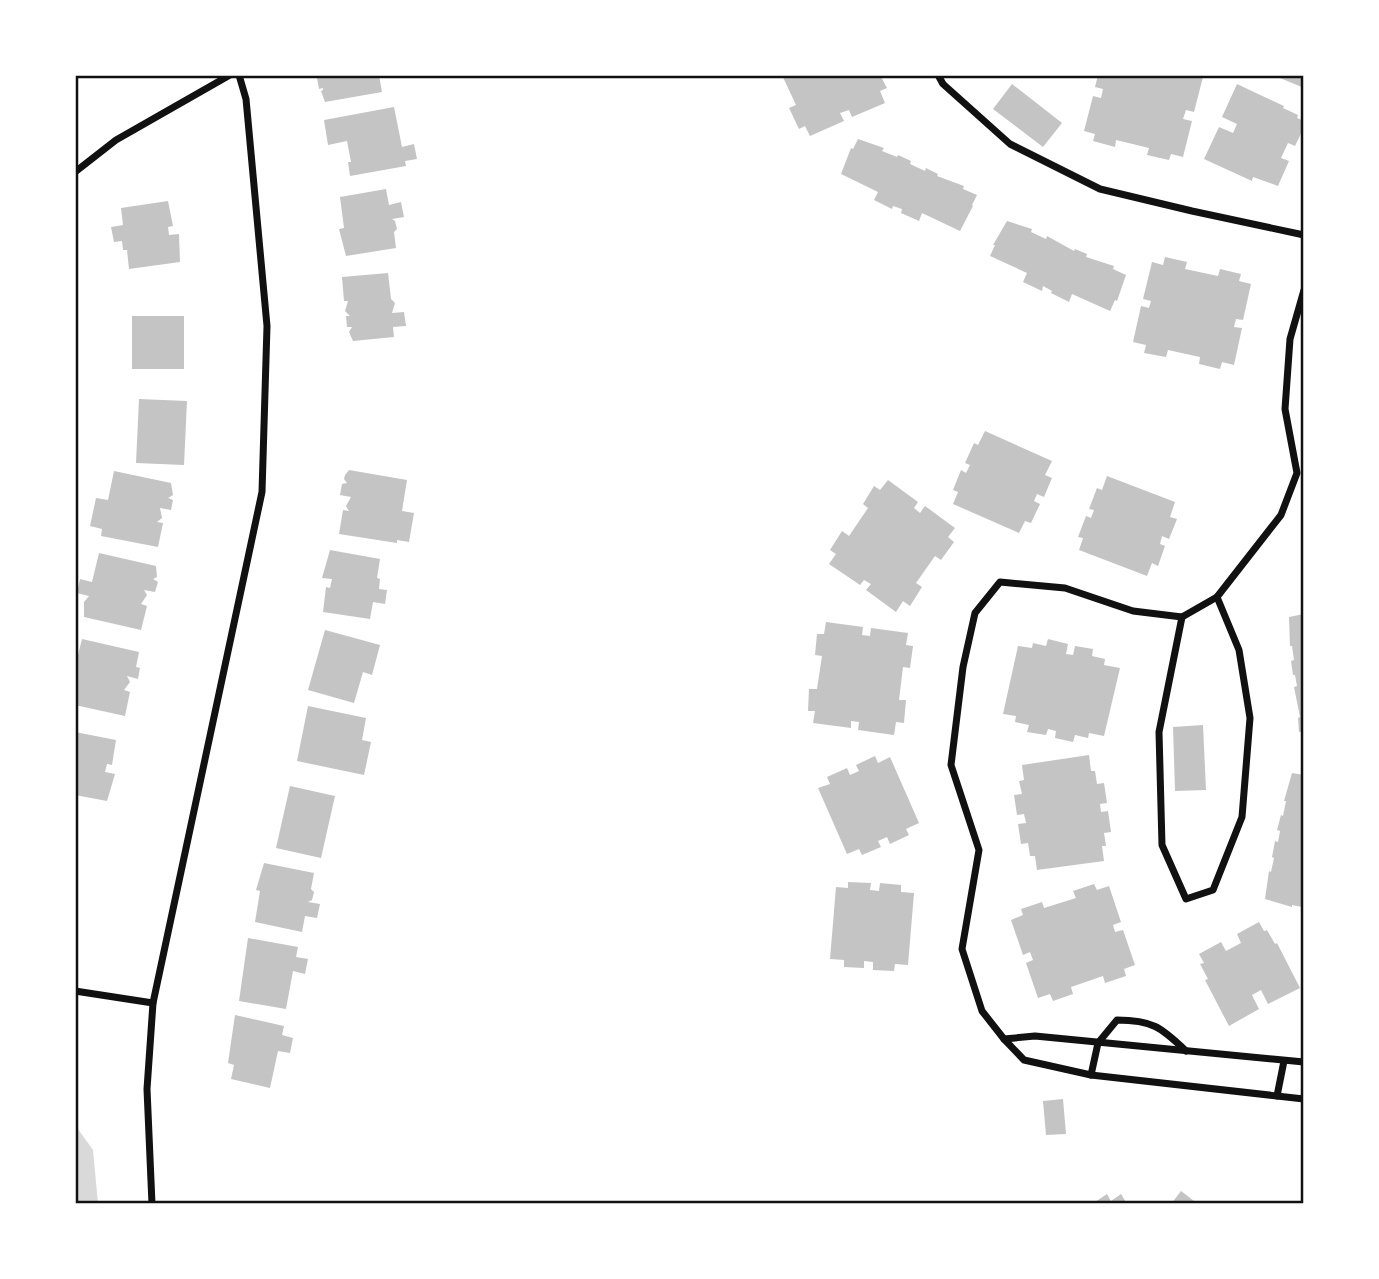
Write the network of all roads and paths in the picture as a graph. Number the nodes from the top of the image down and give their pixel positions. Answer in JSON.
{"nodes":[{"id":1,"x":230,"y":75,"type":"edge"},
{"id":2,"x":239,"y":75,"type":"edge"},
{"id":3,"x":938,"y":75,"type":"edge"},
{"id":4,"x":75,"y":172,"type":"edge"},
{"id":5,"x":1304,"y":234,"type":"edge"},
{"id":6,"x":1304,"y":290,"type":"edge"},
{"id":7,"x":1217,"y":597,"type":"junction"},
{"id":8,"x":1182,"y":617,"type":"junction"},
{"id":9,"x":75,"y":991,"type":"edge"},
{"id":10,"x":153,"y":1003,"type":"junction"},
{"id":11,"x":1004,"y":1039,"type":"junction"},
{"id":12,"x":1098,"y":1043,"type":"junction"},
{"id":13,"x":1186,"y":1052,"type":"junction"},
{"id":14,"x":1284,"y":1060,"type":"junction"},
{"id":15,"x":1304,"y":1062,"type":"edge"},
{"id":16,"x":1091,"y":1075,"type":"junction"},
{"id":17,"x":1277,"y":1096,"type":"junction"},
{"id":18,"x":1304,"y":1099,"type":"edge"},
{"id":19,"x":152,"y":1204,"type":"edge"}],
"edges":[{"from":1,"to":4,"type":"street"},
{"from":2,"to":10,"type":"street"},
{"from":3,"to":5,"type":"street"},
{"from":6,"to":7,"type":"street"},
{"from":7,"to":8,"type":"street"},
{"from":7,"to":8,"type":"street"},
{"from":8,"to":11,"type":"street"},
{"from":9,"to":10,"type":"street"},
{"from":10,"to":19,"type":"street"},
{"from":11,"to":12,"type":"street"},
{"from":11,"to":16,"type":"street"},
{"from":12,"to":13,"type":"street"},
{"from":12,"to":13,"type":"street"},
{"from":12,"to":16,"type":"street"},
{"from":13,"to":14,"type":"street"},
{"from":14,"to":15,"type":"street"},
{"from":14,"to":17,"type":"street"},
{"from":16,"to":17,"type":"street"},
{"from":17,"to":18,"type":"street"}]}
